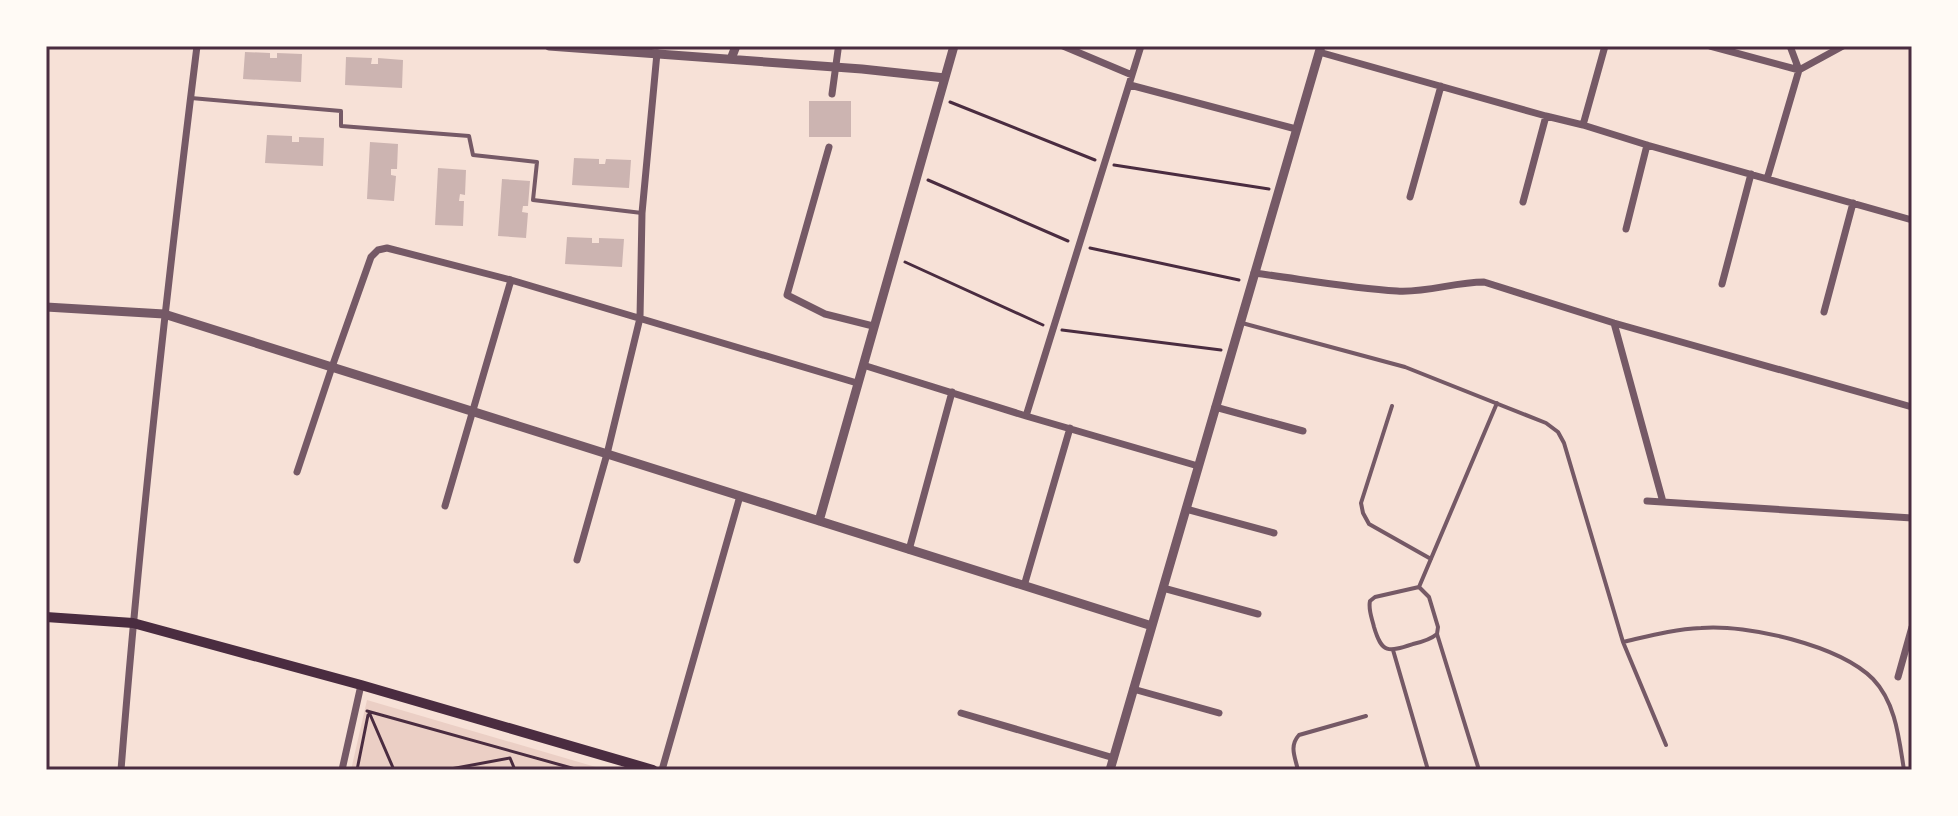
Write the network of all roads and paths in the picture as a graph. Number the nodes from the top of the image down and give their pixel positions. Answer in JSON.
{"nodes":[{"id":1,"x":197,"y":46,"type":"edge"},
{"id":2,"x":549,"y":46,"type":"edge"},
{"id":3,"x":736,"y":46,"type":"edge"},
{"id":4,"x":954,"y":46,"type":"edge"},
{"id":5,"x":1063,"y":46,"type":"edge"},
{"id":6,"x":1141,"y":46,"type":"edge"},
{"id":7,"x":1605,"y":46,"type":"edge"},
{"id":8,"x":1710,"y":46,"type":"edge"},
{"id":9,"x":1790,"y":46,"type":"edge"},
{"id":10,"x":1843,"y":46,"type":"edge"},
{"id":11,"x":1320,"y":49,"type":"edge"},
{"id":12,"x":838,"y":50,"type":"dead end"},
{"id":13,"x":657,"y":53,"type":"junction"},
{"id":14,"x":731,"y":59,"type":"junction"},
{"id":15,"x":837,"y":68,"type":"junction"},
{"id":16,"x":1799,"y":70,"type":"junction"},
{"id":17,"x":1132,"y":75,"type":"junction"},
{"id":18,"x":945,"y":78,"type":"junction"},
{"id":19,"x":1130,"y":85,"type":"junction"},
{"id":20,"x":1441,"y":86,"type":"junction"},
{"id":21,"x":832,"y":94,"type":"dead end"},
{"id":22,"x":190,"y":98,"type":"junction"},
{"id":23,"x":1546,"y":116,"type":"junction"},
{"id":24,"x":1583,"y":125,"type":"junction"},
{"id":25,"x":1296,"y":129,"type":"junction"},
{"id":26,"x":1647,"y":145,"type":"junction"},
{"id":27,"x":829,"y":147,"type":"dead end"},
{"id":28,"x":1751,"y":174,"type":"junction"},
{"id":29,"x":1767,"y":179,"type":"junction"},
{"id":30,"x":1410,"y":197,"type":"dead end"},
{"id":31,"x":1523,"y":202,"type":"dead end"},
{"id":32,"x":1853,"y":203,"type":"junction"},
{"id":33,"x":642,"y":213,"type":"junction"},
{"id":34,"x":1912,"y":220,"type":"edge"},
{"id":35,"x":1626,"y":229,"type":"dead end"},
{"id":36,"x":1254,"y":273,"type":"junction"},
{"id":37,"x":511,"y":280,"type":"junction"},
{"id":38,"x":1722,"y":284,"type":"dead end"},
{"id":39,"x":46,"y":307,"type":"edge"},
{"id":40,"x":1824,"y":312,"type":"dead end"},
{"id":41,"x":164,"y":314,"type":"junction"},
{"id":42,"x":640,"y":318,"type":"junction"},
{"id":43,"x":1240,"y":323,"type":"junction"},
{"id":44,"x":1614,"y":323,"type":"junction"},
{"id":45,"x":873,"y":326,"type":"junction"},
{"id":46,"x":863,"y":365,"type":"junction"},
{"id":47,"x":332,"y":367,"type":"junction"},
{"id":48,"x":857,"y":383,"type":"junction"},
{"id":49,"x":952,"y":392,"type":"junction"},
{"id":50,"x":1497,"y":403,"type":"junction"},
{"id":51,"x":1392,"y":406,"type":"dead end"},
{"id":52,"x":1215,"y":407,"type":"junction"},
{"id":53,"x":1912,"y":407,"type":"edge"},
{"id":54,"x":472,"y":411,"type":"junction"},
{"id":55,"x":1026,"y":416,"type":"junction"},
{"id":56,"x":1070,"y":428,"type":"junction"},
{"id":57,"x":1303,"y":431,"type":"dead end"},
{"id":58,"x":607,"y":454,"type":"junction"},
{"id":59,"x":1198,"y":466,"type":"junction"},
{"id":60,"x":297,"y":472,"type":"dead end"},
{"id":61,"x":740,"y":496,"type":"junction"},
{"id":62,"x":1647,"y":501,"type":"dead end"},
{"id":63,"x":1663,"y":502,"type":"junction"},
{"id":64,"x":445,"y":506,"type":"dead end"},
{"id":65,"x":1186,"y":509,"type":"junction"},
{"id":66,"x":1912,"y":518,"type":"edge"},
{"id":67,"x":819,"y":521,"type":"junction"},
{"id":68,"x":1274,"y":533,"type":"dead end"},
{"id":69,"x":909,"y":550,"type":"junction"},
{"id":70,"x":1431,"y":559,"type":"junction"},
{"id":71,"x":577,"y":560,"type":"dead end"},
{"id":72,"x":1024,"y":586,"type":"junction"},
{"id":73,"x":1419,"y":587,"type":"junction"},
{"id":74,"x":1163,"y":588,"type":"junction"},
{"id":75,"x":1258,"y":614,"type":"dead end"},
{"id":76,"x":46,"y":617,"type":"edge"},
{"id":77,"x":133,"y":623,"type":"junction"},
{"id":78,"x":1152,"y":626,"type":"junction"},
{"id":79,"x":1912,"y":627,"type":"edge"},
{"id":80,"x":1437,"y":634,"type":"junction"},
{"id":81,"x":1623,"y":642,"type":"junction"},
{"id":82,"x":1393,"y":650,"type":"junction"},
{"id":83,"x":1898,"y":677,"type":"dead end"},
{"id":84,"x":361,"y":685,"type":"junction"},
{"id":85,"x":1133,"y":689,"type":"junction"},
{"id":86,"x":356,"y":708,"type":"junction"},
{"id":87,"x":369,"y":712,"type":"junction"},
{"id":88,"x":961,"y":713,"type":"dead end"},
{"id":89,"x":1219,"y":713,"type":"dead end"},
{"id":90,"x":1366,"y":716,"type":"dead end"},
{"id":91,"x":1666,"y":745,"type":"dead end"},
{"id":92,"x":517,"y":753,"type":"junction"},
{"id":93,"x":510,"y":758,"type":"junction"},
{"id":94,"x":1114,"y":758,"type":"junction"},
{"id":95,"x":121,"y":770,"type":"edge"},
{"id":96,"x":342,"y":770,"type":"edge"},
{"id":97,"x":357,"y":770,"type":"edge"},
{"id":98,"x":394,"y":770,"type":"edge"},
{"id":99,"x":445,"y":770,"type":"edge"},
{"id":100,"x":515,"y":770,"type":"edge"},
{"id":101,"x":579,"y":770,"type":"edge"},
{"id":102,"x":653,"y":770,"type":"edge"},
{"id":103,"x":662,"y":770,"type":"edge"},
{"id":104,"x":1110,"y":770,"type":"edge"},
{"id":105,"x":1298,"y":770,"type":"edge"},
{"id":106,"x":1428,"y":770,"type":"edge"},
{"id":107,"x":1479,"y":770,"type":"edge"},
{"id":108,"x":1904,"y":770,"type":"edge"}],
"edges":[{"from":1,"to":22,"type":"street"},
{"from":2,"to":13,"type":"street"},
{"from":3,"to":14,"type":"street"},
{"from":4,"to":18,"type":"street"},
{"from":5,"to":17,"type":"street"},
{"from":6,"to":17,"type":"street"},
{"from":7,"to":24,"type":"street"},
{"from":8,"to":16,"type":"street"},
{"from":9,"to":16,"type":"street"},
{"from":10,"to":16,"type":"street"},
{"from":11,"to":20,"type":"street"},
{"from":11,"to":25,"type":"street"},
{"from":12,"to":15,"type":"street"},
{"from":13,"to":14,"type":"street"},
{"from":13,"to":33,"type":"street"},
{"from":14,"to":15,"type":"street"},
{"from":15,"to":18,"type":"street"},
{"from":15,"to":21,"type":"street"},
{"from":16,"to":29,"type":"street"},
{"from":17,"to":19,"type":"street"},
{"from":18,"to":45,"type":"street"},
{"from":19,"to":25,"type":"street"},
{"from":19,"to":55,"type":"street"},
{"from":20,"to":23,"type":"street"},
{"from":20,"to":30,"type":"street"},
{"from":22,"to":33,"type":"lane"},
{"from":22,"to":41,"type":"street"},
{"from":23,"to":24,"type":"street"},
{"from":23,"to":31,"type":"street"},
{"from":24,"to":26,"type":"street"},
{"from":25,"to":36,"type":"street"},
{"from":26,"to":28,"type":"street"},
{"from":26,"to":35,"type":"street"},
{"from":27,"to":45,"type":"street"},
{"from":28,"to":29,"type":"street"},
{"from":28,"to":38,"type":"street"},
{"from":29,"to":32,"type":"street"},
{"from":32,"to":34,"type":"street"},
{"from":32,"to":40,"type":"street"},
{"from":33,"to":42,"type":"street"},
{"from":36,"to":43,"type":"street"},
{"from":36,"to":44,"type":"street"},
{"from":37,"to":42,"type":"street"},
{"from":37,"to":47,"type":"street"},
{"from":37,"to":54,"type":"street"},
{"from":39,"to":41,"type":"street"},
{"from":41,"to":47,"type":"street"},
{"from":41,"to":77,"type":"street"},
{"from":42,"to":48,"type":"street"},
{"from":42,"to":58,"type":"street"},
{"from":43,"to":50,"type":"lane"},
{"from":43,"to":52,"type":"street"},
{"from":44,"to":53,"type":"street"},
{"from":44,"to":63,"type":"street"},
{"from":45,"to":46,"type":"street"},
{"from":46,"to":48,"type":"street"},
{"from":46,"to":49,"type":"street"},
{"from":47,"to":54,"type":"street"},
{"from":47,"to":60,"type":"street"},
{"from":48,"to":67,"type":"street"},
{"from":49,"to":55,"type":"street"},
{"from":49,"to":69,"type":"street"},
{"from":50,"to":70,"type":"lane"},
{"from":50,"to":81,"type":"lane"},
{"from":51,"to":70,"type":"lane"},
{"from":52,"to":57,"type":"street"},
{"from":52,"to":59,"type":"street"},
{"from":54,"to":58,"type":"street"},
{"from":54,"to":64,"type":"street"},
{"from":55,"to":56,"type":"street"},
{"from":56,"to":59,"type":"street"},
{"from":56,"to":72,"type":"street"},
{"from":58,"to":61,"type":"street"},
{"from":58,"to":71,"type":"street"},
{"from":59,"to":65,"type":"street"},
{"from":61,"to":67,"type":"street"},
{"from":61,"to":103,"type":"street"},
{"from":62,"to":63,"type":"street"},
{"from":63,"to":66,"type":"street"},
{"from":65,"to":68,"type":"street"},
{"from":65,"to":74,"type":"street"},
{"from":67,"to":69,"type":"street"},
{"from":69,"to":72,"type":"street"},
{"from":70,"to":73,"type":"lane"},
{"from":72,"to":78,"type":"street"},
{"from":73,"to":80,"type":"lane"},
{"from":73,"to":82,"type":"lane"},
{"from":74,"to":75,"type":"street"},
{"from":74,"to":78,"type":"street"},
{"from":76,"to":77,"type":"main road"},
{"from":77,"to":84,"type":"main road"},
{"from":77,"to":95,"type":"street"},
{"from":78,"to":85,"type":"street"},
{"from":79,"to":83,"type":"street"},
{"from":80,"to":82,"type":"lane"},
{"from":80,"to":107,"type":"lane"},
{"from":81,"to":91,"type":"lane"},
{"from":81,"to":108,"type":"lane"},
{"from":82,"to":106,"type":"lane"},
{"from":84,"to":86,"type":"street"},
{"from":84,"to":102,"type":"main road"},
{"from":85,"to":89,"type":"street"},
{"from":85,"to":94,"type":"street"},
{"from":86,"to":87,"type":"path"},
{"from":86,"to":96,"type":"street"},
{"from":87,"to":92,"type":"path"},
{"from":87,"to":97,"type":"path"},
{"from":87,"to":98,"type":"path"},
{"from":88,"to":94,"type":"street"},
{"from":90,"to":105,"type":"lane"},
{"from":92,"to":93,"type":"path"},
{"from":92,"to":101,"type":"path"},
{"from":93,"to":99,"type":"path"},
{"from":93,"to":100,"type":"path"},
{"from":94,"to":104,"type":"street"}]}
